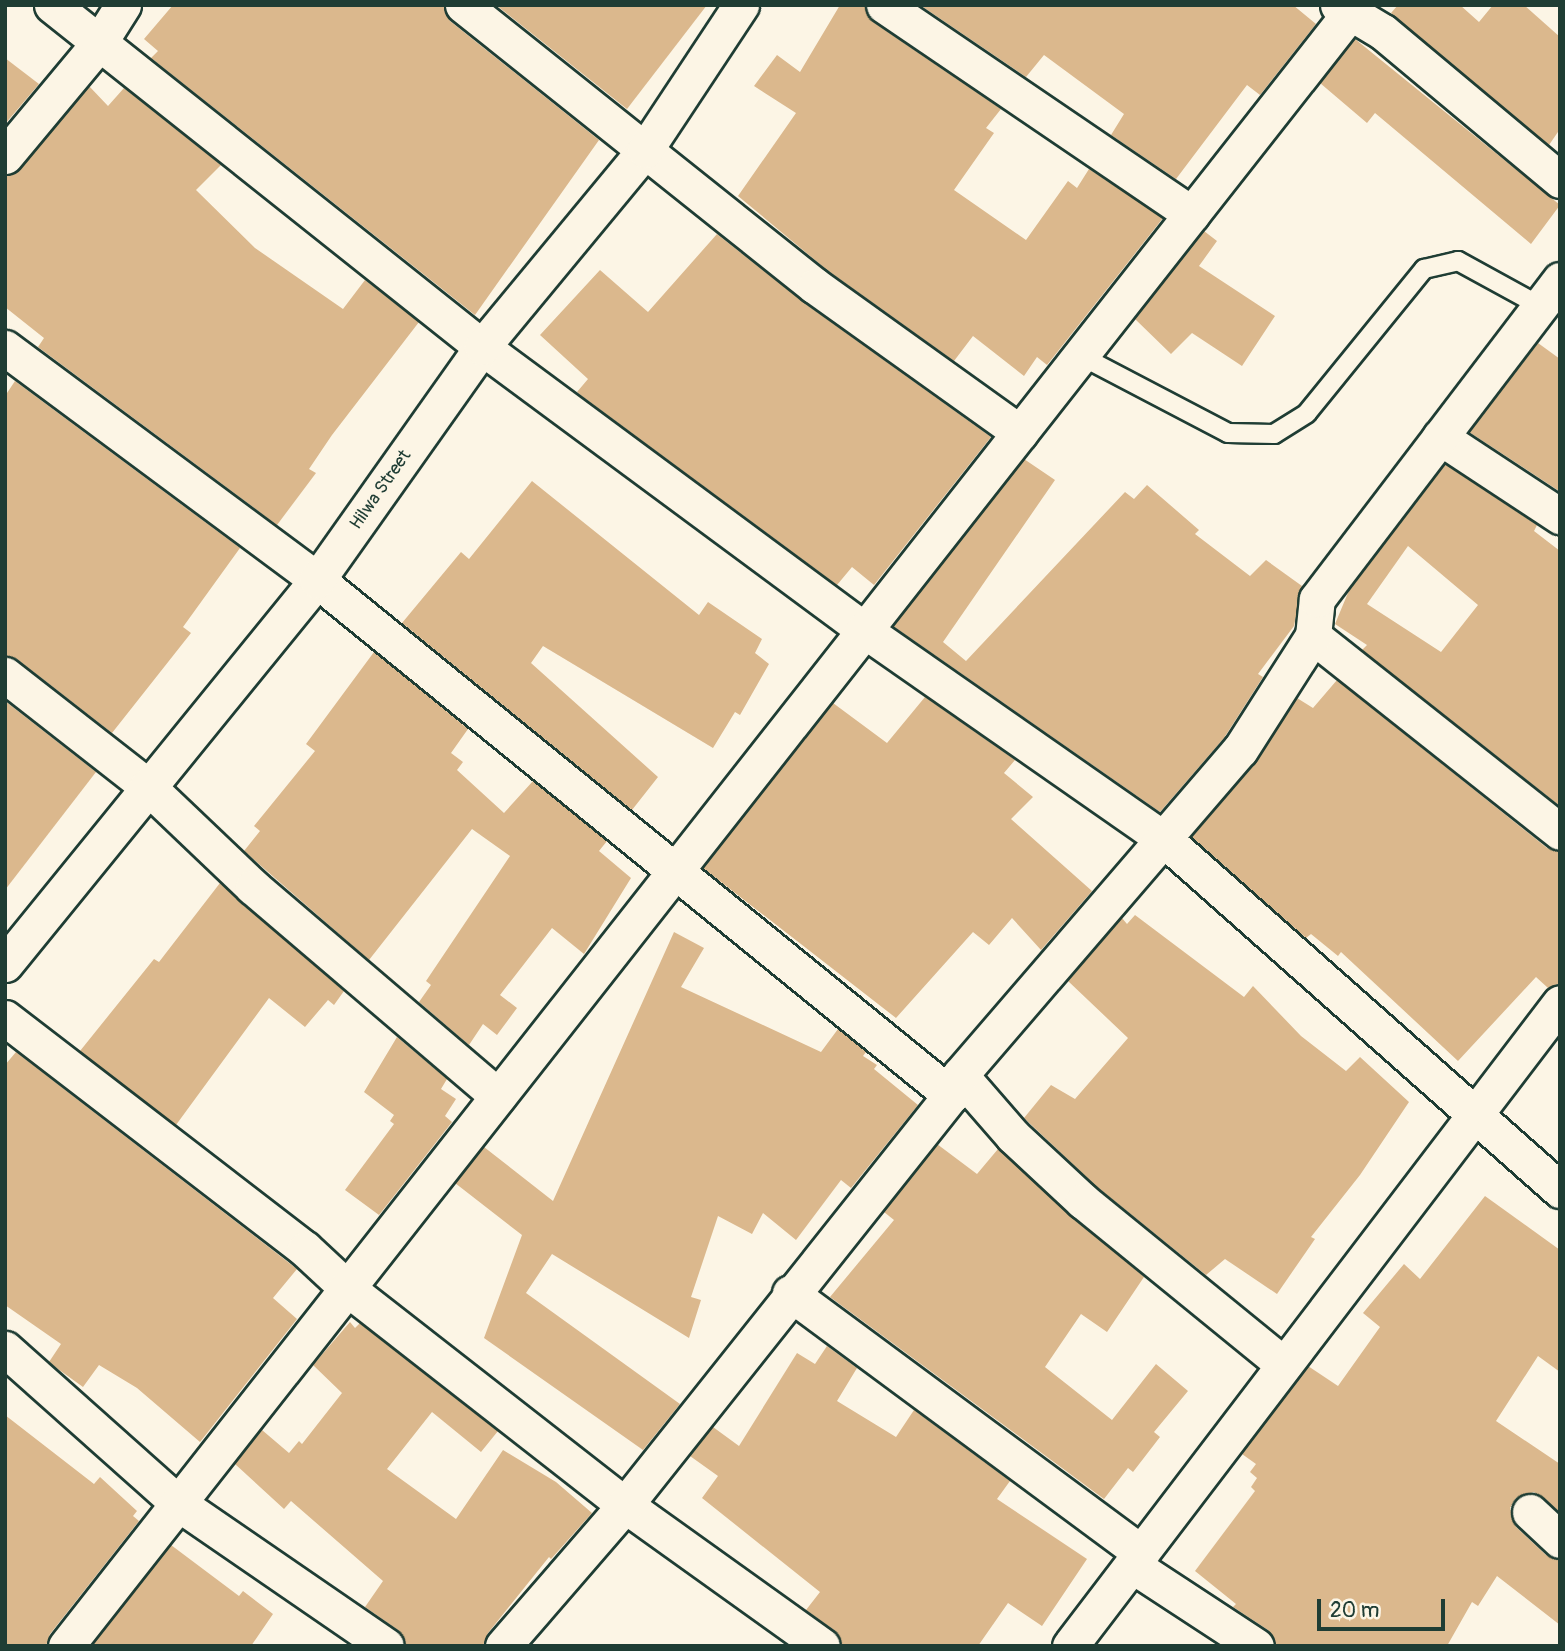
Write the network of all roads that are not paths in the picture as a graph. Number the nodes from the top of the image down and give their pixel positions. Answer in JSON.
{"nodes":[{"id":1,"x":52,"y":5,"type":"edge"},
{"id":2,"x":123,"y":5,"type":"edge"},
{"id":3,"x":463,"y":5,"type":"edge"},
{"id":4,"x":741,"y":5,"type":"edge"},
{"id":5,"x":884,"y":5,"type":"edge"},
{"id":6,"x":1348,"y":8,"type":"edge"},
{"id":7,"x":99,"y":43,"type":"junction"},
{"id":8,"x":645,"y":150,"type":"junction"},
{"id":9,"x":5,"y":156,"type":"edge"},
{"id":10,"x":1560,"y":180,"type":"edge"},
{"id":11,"x":1192,"y":214,"type":"junction"},
{"id":12,"x":1551,"y":294,"type":"edge"},
{"id":13,"x":482,"y":347,"type":"junction"},
{"id":14,"x":5,"y":348,"type":"edge"},
{"id":15,"x":1081,"y":356,"type":"junction"},
{"id":16,"x":1020,"y":433,"type":"junction"},
{"id":17,"x":1440,"y":437,"type":"junction"},
{"id":18,"x":1560,"y":516,"type":"edge"},
{"id":19,"x":317,"y":580,"type":"junction"},
{"id":20,"x":864,"y":630,"type":"junction"},
{"id":21,"x":1312,"y":636,"type":"junction"},
{"id":22,"x":5,"y":675,"type":"edge"},
{"id":23,"x":147,"y":786,"type":"junction"},
{"id":24,"x":1560,"y":832,"type":"edge"},
{"id":25,"x":1165,"y":841,"type":"junction"},
{"id":26,"x":676,"y":871,"type":"junction"},
{"id":27,"x":5,"y":964,"type":"edge"},
{"id":28,"x":1560,"y":1003,"type":"edge"},
{"id":29,"x":5,"y":1018,"type":"edge"},
{"id":30,"x":956,"y":1085,"type":"junction"},
{"id":31,"x":498,"y":1096,"type":"junction"},
{"id":32,"x":1475,"y":1114,"type":"junction"},
{"id":33,"x":1560,"y":1190,"type":"edge"},
{"id":34,"x":346,"y":1288,"type":"junction"},
{"id":35,"x":790,"y":1293,"type":"junction"},
{"id":36,"x":5,"y":1349,"type":"edge"},
{"id":37,"x":1284,"y":1365,"type":"junction"},
{"id":38,"x":178,"y":1503,"type":"junction"},
{"id":39,"x":625,"y":1506,"type":"junction"},
{"id":40,"x":1530,"y":1511,"type":"dead end"},
{"id":41,"x":1560,"y":1540,"type":"edge"},
{"id":42,"x":1137,"y":1559,"type":"junction"},
{"id":43,"x":65,"y":1646,"type":"edge"},
{"id":44,"x":386,"y":1646,"type":"edge"},
{"id":45,"x":503,"y":1646,"type":"edge"},
{"id":46,"x":822,"y":1646,"type":"edge"},
{"id":47,"x":1070,"y":1646,"type":"edge"},
{"id":48,"x":1256,"y":1646,"type":"edge"}],
"edges":[{"from":1,"to":7,"type":"street"},
{"from":2,"to":7,"type":"street"},
{"from":3,"to":8,"type":"street"},
{"from":4,"to":8,"type":"street","name":"Hilwa Street"},
{"from":5,"to":11,"type":"street"},
{"from":6,"to":10,"type":"street"},
{"from":6,"to":11,"type":"street"},
{"from":7,"to":9,"type":"street"},
{"from":7,"to":13,"type":"street"},
{"from":8,"to":13,"type":"street","name":"Hilwa Street"},
{"from":8,"to":16,"type":"street"},
{"from":11,"to":15,"type":"street"},
{"from":12,"to":15,"type":"lane"},
{"from":12,"to":17,"type":"street"},
{"from":13,"to":19,"type":"street","name":"Hilwa Street"},
{"from":13,"to":20,"type":"street"},
{"from":14,"to":19,"type":"street"},
{"from":15,"to":16,"type":"street"},
{"from":16,"to":20,"type":"street"},
{"from":17,"to":18,"type":"street"},
{"from":17,"to":21,"type":"street"},
{"from":19,"to":23,"type":"street","name":"Hilwa Street"},
{"from":19,"to":26,"type":"street"},
{"from":20,"to":25,"type":"street"},
{"from":20,"to":26,"type":"street"},
{"from":21,"to":24,"type":"street"},
{"from":21,"to":25,"type":"street"},
{"from":22,"to":23,"type":"street"},
{"from":23,"to":27,"type":"street","name":"Hilwa Street"},
{"from":23,"to":31,"type":"street"},
{"from":25,"to":30,"type":"street"},
{"from":25,"to":32,"type":"street"},
{"from":26,"to":30,"type":"street"},
{"from":26,"to":31,"type":"street"},
{"from":28,"to":32,"type":"street"},
{"from":29,"to":34,"type":"street"},
{"from":30,"to":35,"type":"street"},
{"from":30,"to":37,"type":"street"},
{"from":31,"to":34,"type":"street"},
{"from":32,"to":33,"type":"street"},
{"from":32,"to":37,"type":"street"},
{"from":34,"to":38,"type":"street"},
{"from":34,"to":39,"type":"street"},
{"from":35,"to":39,"type":"street"},
{"from":35,"to":42,"type":"street"},
{"from":36,"to":38,"type":"street"},
{"from":37,"to":42,"type":"street"},
{"from":38,"to":43,"type":"street"},
{"from":38,"to":44,"type":"street"},
{"from":39,"to":45,"type":"street"},
{"from":39,"to":46,"type":"street"},
{"from":40,"to":41,"type":"street"},
{"from":42,"to":47,"type":"street"},
{"from":42,"to":48,"type":"street"}]}
